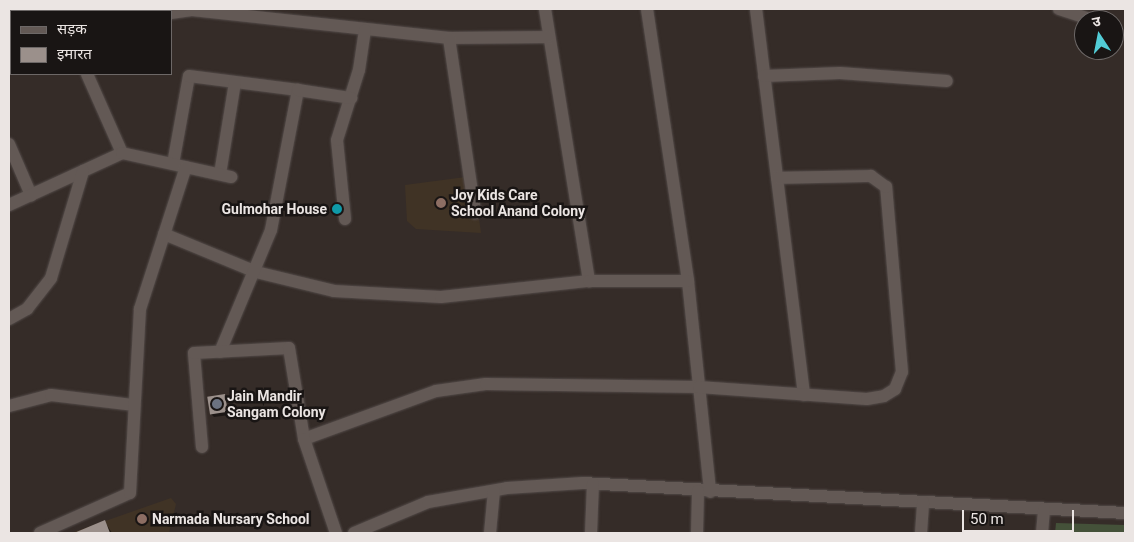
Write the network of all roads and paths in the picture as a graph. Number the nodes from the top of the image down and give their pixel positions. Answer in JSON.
{"nodes":[{"id":1,"x":545,"y":9,"type":"edge"},
{"id":2,"x":647,"y":9,"type":"edge"},
{"id":3,"x":756,"y":9,"type":"edge"},
{"id":4,"x":1059,"y":9,"type":"edge"},
{"id":5,"x":172,"y":13,"type":"edge"},
{"id":6,"x":1074,"y":14,"type":"edge"},
{"id":7,"x":365,"y":30,"type":"junction"},
{"id":8,"x":548,"y":37,"type":"junction"},
{"id":9,"x":449,"y":38,"type":"junction"},
{"id":10,"x":87,"y":75,"type":"edge"},
{"id":11,"x":764,"y":76,"type":"junction"},
{"id":12,"x":235,"y":82,"type":"junction"},
{"id":13,"x":947,"y":82,"type":"dead end"},
{"id":14,"x":298,"y":90,"type":"junction"},
{"id":15,"x":351,"y":98,"type":"junction"},
{"id":16,"x":9,"y":144,"type":"edge"},
{"id":17,"x":122,"y":153,"type":"junction"},
{"id":18,"x":172,"y":164,"type":"junction"},
{"id":19,"x":186,"y":167,"type":"junction"},
{"id":20,"x":82,"y":171,"type":"junction"},
{"id":21,"x":777,"y":178,"type":"junction"},
{"id":22,"x":31,"y":195,"type":"junction"},
{"id":23,"x":9,"y":205,"type":"edge"},
{"id":24,"x":475,"y":213,"type":"dead end"},
{"id":25,"x":345,"y":219,"type":"dead end"},
{"id":26,"x":164,"y":234,"type":"junction"},
{"id":27,"x":256,"y":272,"type":"junction"},
{"id":28,"x":688,"y":281,"type":"junction"},
{"id":29,"x":589,"y":282,"type":"junction"},
{"id":30,"x":9,"y":319,"type":"edge"},
{"id":31,"x":220,"y":352,"type":"junction"},
{"id":32,"x":699,"y":387,"type":"junction"},
{"id":33,"x":804,"y":395,"type":"junction"},
{"id":34,"x":134,"y":405,"type":"junction"},
{"id":35,"x":9,"y":406,"type":"edge"},
{"id":36,"x":304,"y":439,"type":"junction"},
{"id":37,"x":202,"y":447,"type":"dead end"},
{"id":38,"x":593,"y":484,"type":"junction"},
{"id":39,"x":494,"y":491,"type":"junction"},
{"id":40,"x":704,"y":492,"type":"junction"},
{"id":41,"x":923,"y":502,"type":"junction"},
{"id":42,"x":1044,"y":509,"type":"junction"},
{"id":43,"x":1125,"y":513,"type":"edge"},
{"id":44,"x":40,"y":533,"type":"edge"},
{"id":45,"x":336,"y":533,"type":"edge"},
{"id":46,"x":354,"y":533,"type":"edge"},
{"id":47,"x":490,"y":533,"type":"edge"},
{"id":48,"x":591,"y":533,"type":"edge"},
{"id":49,"x":697,"y":533,"type":"edge"},
{"id":50,"x":921,"y":533,"type":"edge"},
{"id":51,"x":1042,"y":533,"type":"edge"}],
"edges":[{"from":1,"to":8,"type":"street"},
{"from":2,"to":28,"type":"street"},
{"from":3,"to":11,"type":"street"},
{"from":4,"to":6,"type":"street"},
{"from":5,"to":7,"type":"street"},
{"from":7,"to":9,"type":"street"},
{"from":7,"to":15,"type":"street"},
{"from":8,"to":9,"type":"street"},
{"from":8,"to":29,"type":"street"},
{"from":9,"to":24,"type":"street"},
{"from":10,"to":17,"type":"street"},
{"from":11,"to":13,"type":"street"},
{"from":11,"to":21,"type":"street"},
{"from":12,"to":14,"type":"street"},
{"from":12,"to":18,"type":"street"},
{"from":12,"to":19,"type":"street"},
{"from":14,"to":15,"type":"street"},
{"from":14,"to":27,"type":"street"},
{"from":15,"to":25,"type":"street"},
{"from":16,"to":22,"type":"street"},
{"from":17,"to":18,"type":"street"},
{"from":17,"to":20,"type":"street"},
{"from":18,"to":19,"type":"street"},
{"from":19,"to":26,"type":"street"},
{"from":20,"to":22,"type":"street"},
{"from":20,"to":30,"type":"street"},
{"from":21,"to":33,"type":"street"},
{"from":21,"to":33,"type":"street"},
{"from":22,"to":23,"type":"street"},
{"from":26,"to":27,"type":"street"},
{"from":26,"to":34,"type":"street"},
{"from":27,"to":29,"type":"street"},
{"from":27,"to":31,"type":"street"},
{"from":28,"to":29,"type":"street"},
{"from":28,"to":32,"type":"street"},
{"from":31,"to":36,"type":"street"},
{"from":31,"to":37,"type":"street"},
{"from":32,"to":33,"type":"street"},
{"from":32,"to":36,"type":"street"},
{"from":32,"to":40,"type":"street"},
{"from":34,"to":35,"type":"street"},
{"from":34,"to":44,"type":"street"},
{"from":36,"to":45,"type":"street"},
{"from":38,"to":39,"type":"street"},
{"from":38,"to":40,"type":"street"},
{"from":38,"to":48,"type":"street"},
{"from":39,"to":46,"type":"street"},
{"from":39,"to":47,"type":"street"},
{"from":40,"to":41,"type":"street"},
{"from":40,"to":49,"type":"street"},
{"from":41,"to":42,"type":"street"},
{"from":41,"to":50,"type":"street"},
{"from":42,"to":43,"type":"street"},
{"from":42,"to":51,"type":"street"}]}
